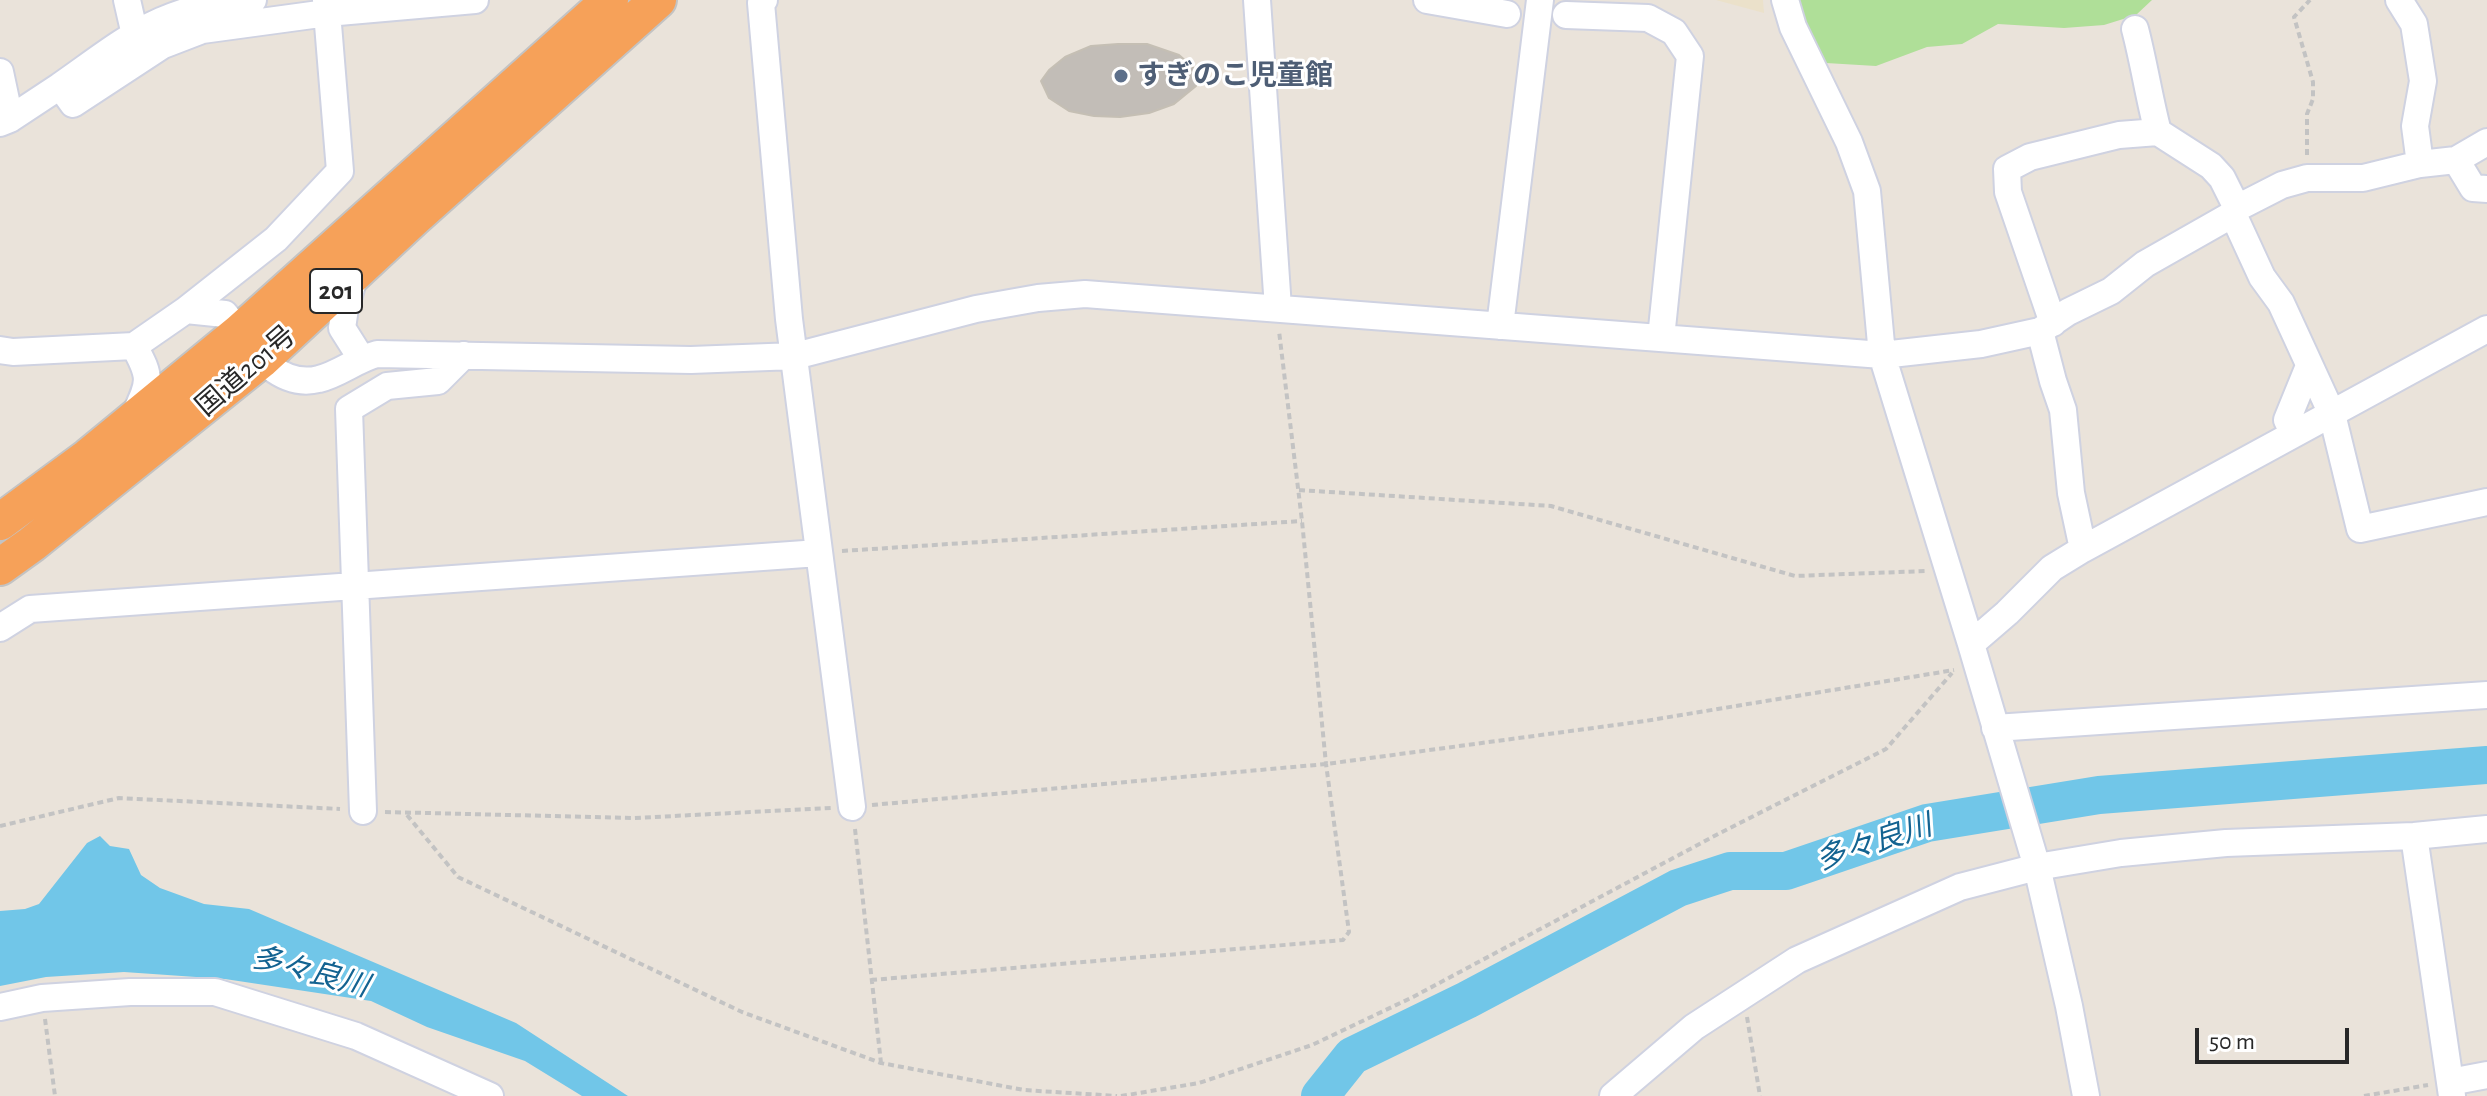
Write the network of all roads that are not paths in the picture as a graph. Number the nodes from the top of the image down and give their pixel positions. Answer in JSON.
{"nodes":[{"id":1,"x":127,"y":0,"type":"edge"},
{"id":2,"x":253,"y":0,"type":"edge"},
{"id":3,"x":475,"y":0,"type":"edge"},
{"id":4,"x":610,"y":0,"type":"edge"},
{"id":5,"x":658,"y":0,"type":"edge"},
{"id":6,"x":764,"y":0,"type":"edge"},
{"id":7,"x":1257,"y":0,"type":"edge"},
{"id":8,"x":1427,"y":0,"type":"edge"},
{"id":9,"x":1540,"y":0,"type":"edge"},
{"id":10,"x":1785,"y":0,"type":"edge"},
{"id":11,"x":2399,"y":0,"type":"edge"},
{"id":12,"x":326,"y":7,"type":"edge"},
{"id":13,"x":1507,"y":14,"type":"dead end"},
{"id":14,"x":1566,"y":15,"type":"dead end"},
{"id":15,"x":2135,"y":29,"type":"dead end"},
{"id":16,"x":135,"y":35,"type":"junction"},
{"id":17,"x":0,"y":72,"type":"edge"},
{"id":18,"x":60,"y":86,"type":"junction"},
{"id":19,"x":5,"y":121,"type":"edge"},
{"id":20,"x":2158,"y":132,"type":"junction"},
{"id":21,"x":2487,"y":142,"type":"edge"},
{"id":22,"x":2456,"y":160,"type":"junction"},
{"id":23,"x":2420,"y":164,"type":"junction"},
{"id":24,"x":2487,"y":189,"type":"edge"},
{"id":25,"x":2235,"y":211,"type":"junction"},
{"id":26,"x":356,"y":272,"type":"junction"},
{"id":27,"x":1278,"y":308,"type":"junction"},
{"id":28,"x":186,"y":310,"type":"junction"},
{"id":29,"x":1500,"y":326,"type":"junction"},
{"id":30,"x":2046,"y":327,"type":"junction"},
{"id":31,"x":2487,"y":329,"type":"edge"},
{"id":32,"x":240,"y":332,"type":"junction"},
{"id":33,"x":1661,"y":338,"type":"junction"},
{"id":34,"x":134,"y":346,"type":"junction"},
{"id":35,"x":0,"y":350,"type":"edge"},
{"id":36,"x":464,"y":355,"type":"junction"},
{"id":37,"x":1882,"y":355,"type":"junction"},
{"id":38,"x":795,"y":356,"type":"junction"},
{"id":39,"x":361,"y":358,"type":"junction"},
{"id":40,"x":261,"y":360,"type":"junction"},
{"id":41,"x":2309,"y":366,"type":"junction"},
{"id":42,"x":2332,"y":414,"type":"junction"},
{"id":43,"x":132,"y":421,"type":"junction"},
{"id":44,"x":2294,"y":434,"type":"junction"},
{"id":45,"x":2487,"y":502,"type":"edge"},
{"id":46,"x":0,"y":522,"type":"edge"},
{"id":47,"x":2083,"y":549,"type":"junction"},
{"id":48,"x":819,"y":553,"type":"junction"},
{"id":49,"x":0,"y":567,"type":"edge"},
{"id":50,"x":355,"y":586,"type":"junction"},
{"id":51,"x":0,"y":628,"type":"edge"},
{"id":52,"x":1967,"y":659,"type":"junction"},
{"id":53,"x":2487,"y":695,"type":"edge"},
{"id":54,"x":1997,"y":733,"type":"junction"},
{"id":55,"x":852,"y":807,"type":"road end"},
{"id":56,"x":363,"y":811,"type":"road end"},
{"id":57,"x":2487,"y":829,"type":"edge"},
{"id":58,"x":2414,"y":836,"type":"junction"},
{"id":59,"x":2035,"y":862,"type":"junction"},
{"id":60,"x":0,"y":1007,"type":"edge"},
{"id":61,"x":2487,"y":1075,"type":"edge"},
{"id":62,"x":2451,"y":1089,"type":"edge"},
{"id":63,"x":490,"y":1096,"type":"edge"},
{"id":64,"x":1613,"y":1096,"type":"edge"},
{"id":65,"x":2086,"y":1096,"type":"edge"}],
"edges":[{"from":1,"to":16,"type":"street"},
{"from":2,"to":16,"type":"street"},
{"from":3,"to":12,"type":"street"},
{"from":4,"to":32,"type":"highway","name":"国道201号","number":"201"},
{"from":5,"to":26,"type":"highway","name":"国道201号","number":"201"},
{"from":6,"to":38,"type":"street"},
{"from":7,"to":27,"type":"street"},
{"from":8,"to":13,"type":"street"},
{"from":9,"to":29,"type":"street"},
{"from":10,"to":37,"type":"street"},
{"from":11,"to":23,"type":"street"},
{"from":12,"to":18,"type":"street"},
{"from":12,"to":28,"type":"street"},
{"from":14,"to":33,"type":"street"},
{"from":15,"to":20,"type":"street"},
{"from":16,"to":18,"type":"street"},
{"from":17,"to":19,"type":"street"},
{"from":18,"to":19,"type":"street"},
{"from":20,"to":25,"type":"street"},
{"from":20,"to":30,"type":"street"},
{"from":21,"to":22,"type":"street"},
{"from":22,"to":23,"type":"street"},
{"from":22,"to":24,"type":"street"},
{"from":23,"to":25,"type":"street"},
{"from":25,"to":30,"type":"street"},
{"from":25,"to":41,"type":"street"},
{"from":26,"to":39,"type":"street"},
{"from":26,"to":40,"type":"highway","name":"国道201号","number":"201"},
{"from":27,"to":29,"type":"street"},
{"from":27,"to":38,"type":"street"},
{"from":28,"to":32,"type":"street"},
{"from":28,"to":34,"type":"street"},
{"from":29,"to":33,"type":"street"},
{"from":30,"to":37,"type":"street"},
{"from":30,"to":47,"type":"street"},
{"from":31,"to":42,"type":"street"},
{"from":32,"to":40,"type":"street"},
{"from":32,"to":43,"type":"highway","name":"国道201号","number":"201"},
{"from":33,"to":37,"type":"street"},
{"from":34,"to":35,"type":"street"},
{"from":34,"to":43,"type":"street"},
{"from":36,"to":38,"type":"street"},
{"from":36,"to":39,"type":"street"},
{"from":36,"to":50,"type":"street"},
{"from":37,"to":52,"type":"street"},
{"from":38,"to":48,"type":"street"},
{"from":39,"to":40,"type":"street"},
{"from":40,"to":49,"type":"highway","name":"国道201号","number":"201"},
{"from":41,"to":42,"type":"street"},
{"from":41,"to":44,"type":"street"},
{"from":42,"to":44,"type":"street"},
{"from":42,"to":45,"type":"street"},
{"from":43,"to":46,"type":"highway","name":"国道201号","number":"201"},
{"from":44,"to":47,"type":"street"},
{"from":47,"to":52,"type":"street"},
{"from":48,"to":50,"type":"street"},
{"from":48,"to":55,"type":"street"},
{"from":50,"to":51,"type":"street"},
{"from":50,"to":56,"type":"street"},
{"from":52,"to":54,"type":"street"},
{"from":53,"to":54,"type":"street"},
{"from":54,"to":59,"type":"street"},
{"from":57,"to":58,"type":"street"},
{"from":58,"to":59,"type":"street"},
{"from":58,"to":62,"type":"street"},
{"from":59,"to":64,"type":"street"},
{"from":59,"to":65,"type":"street"},
{"from":60,"to":63,"type":"street"},
{"from":61,"to":62,"type":"street"}]}
